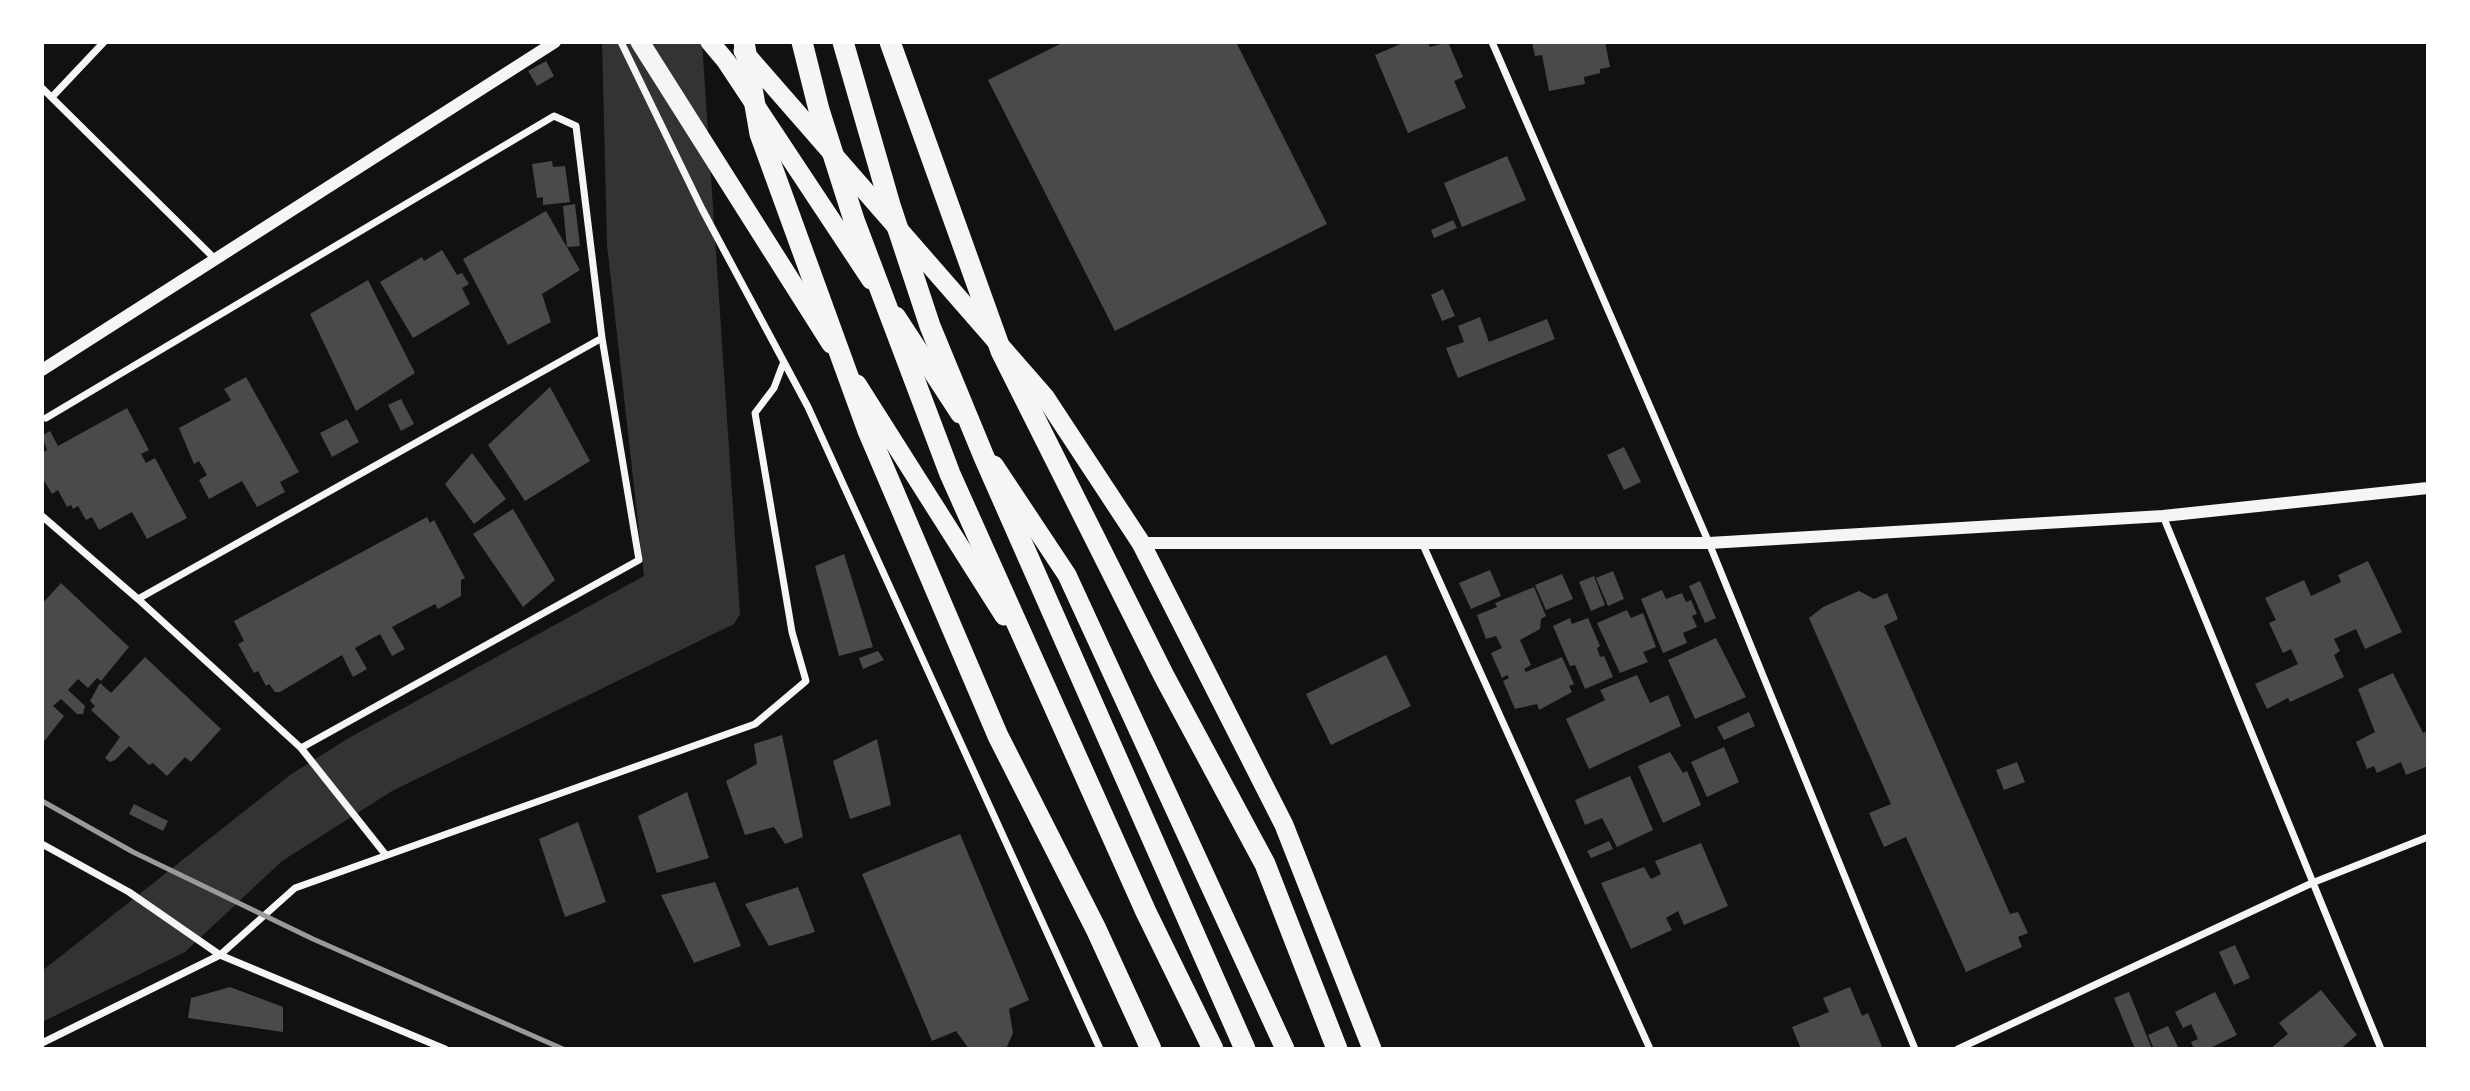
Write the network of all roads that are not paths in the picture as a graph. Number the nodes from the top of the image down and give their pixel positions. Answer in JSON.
{"nodes":[{"id":1,"x":104,"y":42,"type":"edge"},
{"id":2,"x":555,"y":42,"type":"edge"},
{"id":3,"x":621,"y":42,"type":"edge"},
{"id":4,"x":640,"y":42,"type":"edge"},
{"id":5,"x":710,"y":42,"type":"edge"},
{"id":6,"x":735,"y":42,"type":"edge"},
{"id":7,"x":744,"y":42,"type":"edge"},
{"id":8,"x":802,"y":42,"type":"edge"},
{"id":9,"x":843,"y":42,"type":"edge"},
{"id":10,"x":890,"y":42,"type":"edge"},
{"id":11,"x":1492,"y":42,"type":"edge"},
{"id":12,"x":42,"y":88,"type":"edge"},
{"id":13,"x":52,"y":97,"type":"junction"},
{"id":14,"x":214,"y":258,"type":"junction"},
{"id":15,"x":602,"y":338,"type":"junction"},
{"id":16,"x":783,"y":364,"type":"junction"},
{"id":17,"x":42,"y":370,"type":"edge"},
{"id":18,"x":46,"y":418,"type":"dead end"},
{"id":19,"x":2428,"y":488,"type":"edge"},
{"id":20,"x":42,"y":516,"type":"edge"},
{"id":21,"x":2163,"y":516,"type":"junction"},
{"id":22,"x":1141,"y":543,"type":"junction"},
{"id":23,"x":1709,"y":543,"type":"junction"},
{"id":24,"x":1423,"y":545,"type":"junction"},
{"id":25,"x":138,"y":599,"type":"junction"},
{"id":26,"x":301,"y":748,"type":"junction"},
{"id":27,"x":2428,"y":837,"type":"edge"},
{"id":28,"x":42,"y":844,"type":"edge"},
{"id":29,"x":385,"y":853,"type":"junction"},
{"id":30,"x":2312,"y":883,"type":"junction"},
{"id":31,"x":220,"y":955,"type":"junction"},
{"id":32,"x":42,"y":1043,"type":"edge"},
{"id":33,"x":445,"y":1049,"type":"edge"},
{"id":34,"x":1100,"y":1049,"type":"edge"},
{"id":35,"x":1151,"y":1049,"type":"edge"},
{"id":36,"x":1204,"y":1049,"type":"edge"},
{"id":37,"x":1213,"y":1049,"type":"edge"},
{"id":38,"x":1245,"y":1049,"type":"edge"},
{"id":39,"x":1285,"y":1049,"type":"edge"},
{"id":40,"x":1337,"y":1049,"type":"edge"},
{"id":41,"x":1372,"y":1049,"type":"edge"},
{"id":42,"x":1650,"y":1049,"type":"edge"},
{"id":43,"x":1915,"y":1049,"type":"edge"},
{"id":44,"x":1958,"y":1049,"type":"edge"},
{"id":45,"x":2381,"y":1049,"type":"edge"}],
"edges":[{"from":1,"to":13,"type":"street"},
{"from":2,"to":14,"type":"street"},
{"from":3,"to":16,"type":"street"},
{"from":4,"to":36,"type":"highway"},
{"from":5,"to":39,"type":"highway"},
{"from":6,"to":22,"type":"highway"},
{"from":7,"to":35,"type":"highway"},
{"from":8,"to":37,"type":"highway"},
{"from":9,"to":38,"type":"highway"},
{"from":10,"to":40,"type":"highway"},
{"from":11,"to":23,"type":"street"},
{"from":12,"to":13,"type":"street"},
{"from":13,"to":14,"type":"street"},
{"from":14,"to":17,"type":"street"},
{"from":15,"to":18,"type":"street"},
{"from":15,"to":25,"type":"street"},
{"from":15,"to":26,"type":"street"},
{"from":16,"to":29,"type":"street"},
{"from":16,"to":34,"type":"street"},
{"from":19,"to":21,"type":"street"},
{"from":20,"to":25,"type":"street"},
{"from":21,"to":23,"type":"street"},
{"from":21,"to":30,"type":"street"},
{"from":22,"to":24,"type":"street"},
{"from":22,"to":41,"type":"highway"},
{"from":23,"to":24,"type":"street"},
{"from":23,"to":43,"type":"street"},
{"from":24,"to":42,"type":"street"},
{"from":25,"to":26,"type":"street"},
{"from":26,"to":29,"type":"street"},
{"from":27,"to":30,"type":"street"},
{"from":28,"to":31,"type":"street"},
{"from":29,"to":31,"type":"street"},
{"from":30,"to":44,"type":"street"},
{"from":30,"to":45,"type":"street"},
{"from":31,"to":32,"type":"street"},
{"from":31,"to":33,"type":"street"}]}
